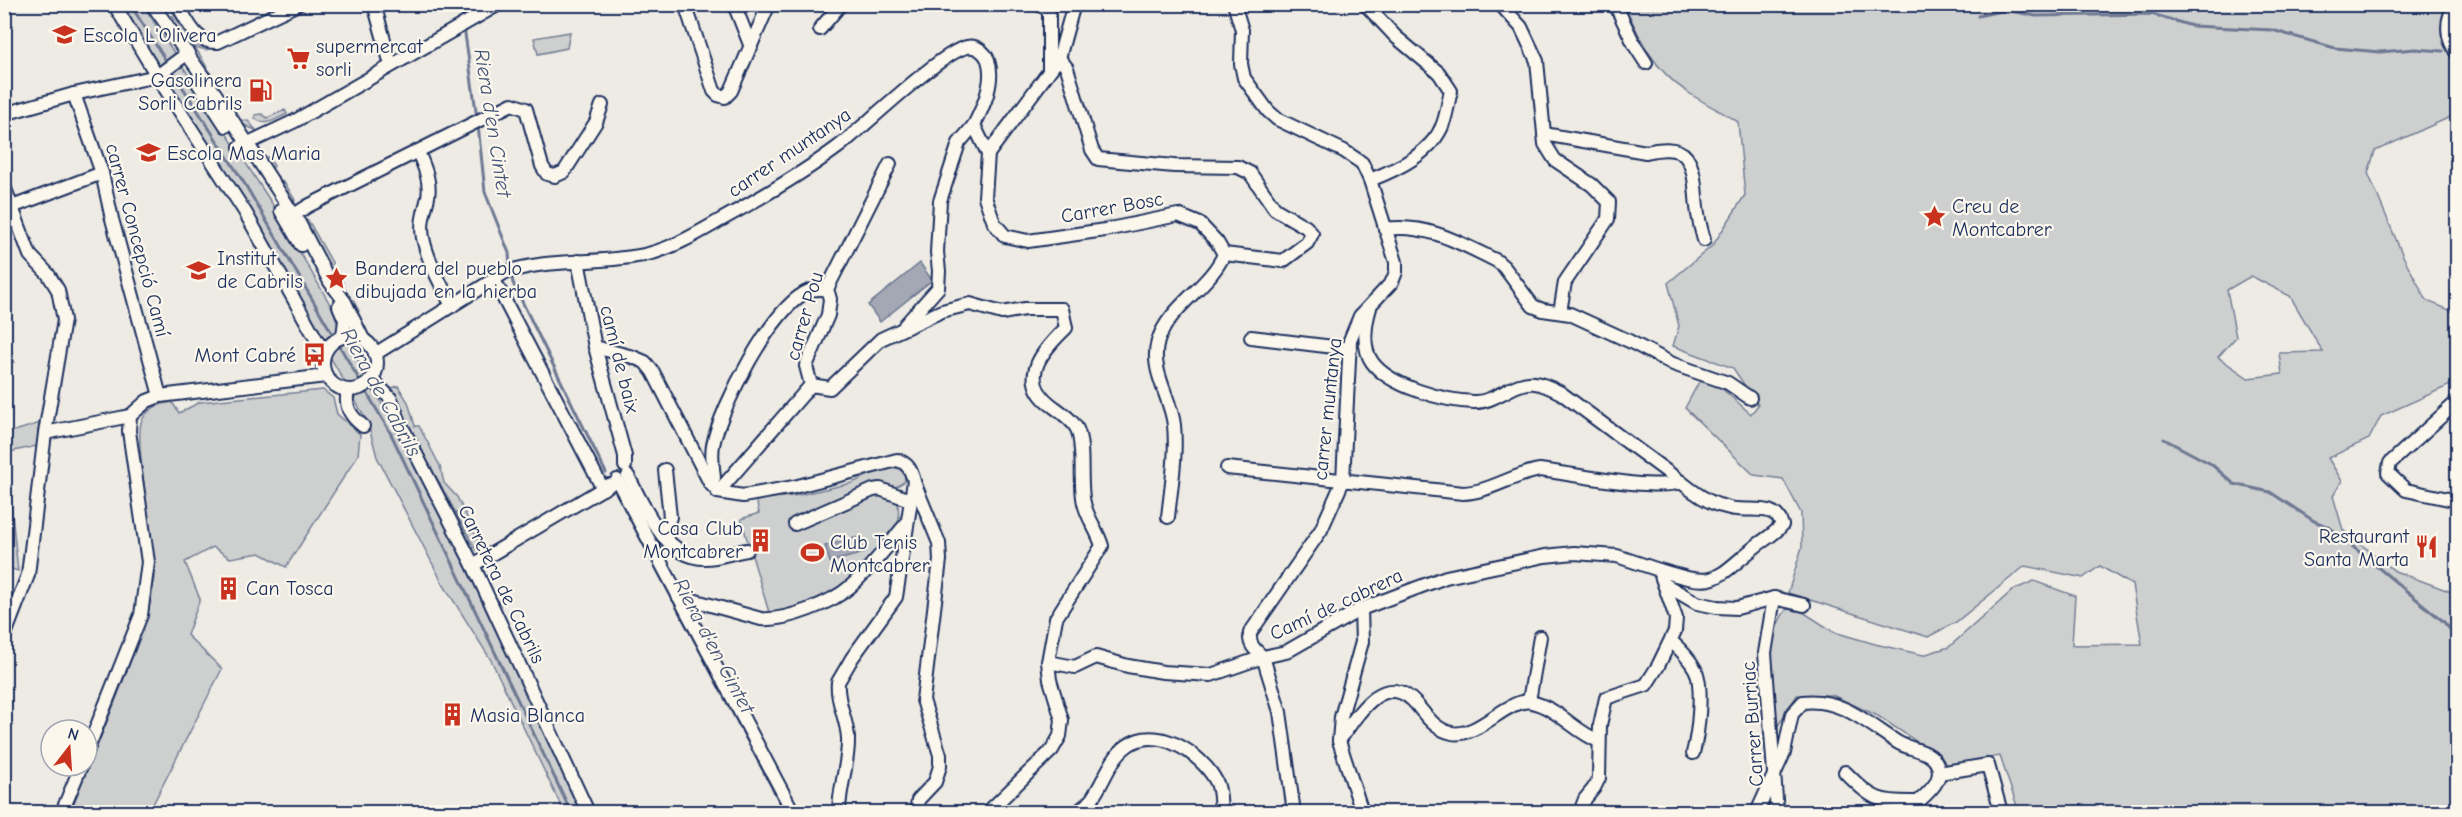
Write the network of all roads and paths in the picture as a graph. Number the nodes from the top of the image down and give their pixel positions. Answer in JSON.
{"nodes":[{"id":1,"x":114,"y":4,"type":"edge"},
{"id":2,"x":151,"y":4,"type":"edge"},
{"id":3,"x":177,"y":4,"type":"edge"},
{"id":4,"x":298,"y":4,"type":"edge"},
{"id":5,"x":374,"y":4,"type":"edge"},
{"id":6,"x":498,"y":4,"type":"edge"},
{"id":7,"x":685,"y":4,"type":"edge"},
{"id":8,"x":734,"y":4,"type":"edge"},
{"id":9,"x":769,"y":4,"type":"edge"},
{"id":10,"x":841,"y":4,"type":"edge"},
{"id":11,"x":1037,"y":4,"type":"edge"},
{"id":12,"x":1074,"y":4,"type":"edge"},
{"id":13,"x":1234,"y":4,"type":"edge"},
{"id":14,"x":1365,"y":4,"type":"edge"},
{"id":15,"x":1500,"y":4,"type":"edge"},
{"id":16,"x":1615,"y":4,"type":"edge"},
{"id":17,"x":2457,"y":4,"type":"edge"},
{"id":18,"x":820,"y":29,"type":"dead end"},
{"id":19,"x":751,"y":47,"type":"junction"},
{"id":20,"x":2457,"y":54,"type":"edge"},
{"id":21,"x":182,"y":57,"type":"junction"},
{"id":22,"x":1059,"y":57,"type":"junction"},
{"id":23,"x":1646,"y":63,"type":"dead end"},
{"id":24,"x":391,"y":65,"type":"junction"},
{"id":25,"x":1049,"y":70,"type":"junction"},
{"id":26,"x":159,"y":74,"type":"junction"},
{"id":27,"x":74,"y":94,"type":"junction"},
{"id":28,"x":602,"y":105,"type":"dead end"},
{"id":29,"x":4,"y":114,"type":"edge"},
{"id":30,"x":974,"y":125,"type":"junction"},
{"id":31,"x":1544,"y":134,"type":"junction"},
{"id":32,"x":244,"y":146,"type":"junction"},
{"id":33,"x":418,"y":152,"type":"junction"},
{"id":34,"x":987,"y":154,"type":"junction"},
{"id":35,"x":890,"y":164,"type":"dead end"},
{"id":36,"x":102,"y":173,"type":"junction"},
{"id":37,"x":1370,"y":180,"type":"junction"},
{"id":38,"x":4,"y":186,"type":"edge"},
{"id":39,"x":12,"y":207,"type":"junction"},
{"id":40,"x":294,"y":216,"type":"junction"},
{"id":41,"x":1385,"y":229,"type":"junction"},
{"id":42,"x":1704,"y":240,"type":"dead end"},
{"id":43,"x":1224,"y":254,"type":"junction"},
{"id":44,"x":578,"y":261,"type":"junction"},
{"id":45,"x":494,"y":280,"type":"junction"},
{"id":46,"x":827,"y":290,"type":"junction"},
{"id":47,"x":1372,"y":305,"type":"junction"},
{"id":48,"x":452,"y":306,"type":"junction"},
{"id":49,"x":1560,"y":312,"type":"junction"},
{"id":50,"x":901,"y":329,"type":"junction"},
{"id":51,"x":343,"y":336,"type":"junction"},
{"id":52,"x":1251,"y":337,"type":"dead end"},
{"id":53,"x":363,"y":339,"type":"junction"},
{"id":54,"x":595,"y":346,"type":"junction"},
{"id":55,"x":1350,"y":349,"type":"junction"},
{"id":56,"x":324,"y":353,"type":"junction"},
{"id":57,"x":375,"y":354,"type":"junction"},
{"id":58,"x":326,"y":376,"type":"junction"},
{"id":59,"x":370,"y":380,"type":"junction"},
{"id":60,"x":811,"y":385,"type":"junction"},
{"id":61,"x":348,"y":390,"type":"junction"},
{"id":62,"x":160,"y":396,"type":"junction"},
{"id":63,"x":1750,"y":398,"type":"dead end"},
{"id":64,"x":2457,"y":401,"type":"edge"},
{"id":65,"x":130,"y":416,"type":"junction"},
{"id":66,"x":363,"y":426,"type":"dead end"},
{"id":67,"x":45,"y":433,"type":"junction"},
{"id":68,"x":1227,"y":468,"type":"dead end"},
{"id":69,"x":665,"y":470,"type":"dead end"},
{"id":70,"x":623,"y":474,"type":"junction"},
{"id":71,"x":913,"y":476,"type":"junction"},
{"id":72,"x":1343,"y":481,"type":"junction"},
{"id":73,"x":1681,"y":482,"type":"junction"},
{"id":74,"x":714,"y":488,"type":"junction"},
{"id":75,"x":603,"y":489,"type":"junction"},
{"id":76,"x":910,"y":500,"type":"junction"},
{"id":77,"x":2457,"y":501,"type":"edge"},
{"id":78,"x":1168,"y":517,"type":"dead end"},
{"id":79,"x":907,"y":523,"type":"junction"},
{"id":80,"x":795,"y":524,"type":"dead end"},
{"id":81,"x":663,"y":536,"type":"junction"},
{"id":82,"x":747,"y":549,"type":"dead end"},
{"id":83,"x":883,"y":550,"type":"junction"},
{"id":84,"x":903,"y":555,"type":"junction"},
{"id":85,"x":473,"y":564,"type":"junction"},
{"id":86,"x":1659,"y":570,"type":"junction"},
{"id":87,"x":1664,"y":584,"type":"junction"},
{"id":88,"x":678,"y":596,"type":"junction"},
{"id":89,"x":1774,"y":598,"type":"junction"},
{"id":90,"x":1804,"y":604,"type":"dead end"},
{"id":91,"x":1361,"y":609,"type":"junction"},
{"id":92,"x":4,"y":637,"type":"edge"},
{"id":93,"x":1540,"y":637,"type":"dead end"},
{"id":94,"x":1671,"y":641,"type":"junction"},
{"id":95,"x":1263,"y":657,"type":"junction"},
{"id":96,"x":1048,"y":662,"type":"junction"},
{"id":97,"x":1529,"y":701,"type":"junction"},
{"id":98,"x":99,"y":721,"type":"edge"},
{"id":99,"x":1339,"y":741,"type":"junction"},
{"id":100,"x":1599,"y":741,"type":"junction"},
{"id":101,"x":1693,"y":753,"type":"dead end"},
{"id":102,"x":1775,"y":772,"type":"junction"},
{"id":103,"x":1845,"y":772,"type":"dead end"},
{"id":104,"x":1939,"y":773,"type":"junction"},
{"id":105,"x":76,"y":778,"type":"edge"},
{"id":106,"x":62,"y":813,"type":"edge"},
{"id":107,"x":588,"y":813,"type":"edge"},
{"id":108,"x":793,"y":813,"type":"edge"},
{"id":109,"x":839,"y":813,"type":"edge"},
{"id":110,"x":916,"y":813,"type":"edge"},
{"id":111,"x":988,"y":813,"type":"edge"},
{"id":112,"x":1078,"y":813,"type":"edge"},
{"id":113,"x":1221,"y":813,"type":"edge"},
{"id":114,"x":1294,"y":813,"type":"edge"},
{"id":115,"x":1362,"y":813,"type":"edge"},
{"id":116,"x":1580,"y":813,"type":"edge"},
{"id":117,"x":1757,"y":813,"type":"edge"},
{"id":118,"x":1777,"y":813,"type":"edge"},
{"id":119,"x":2001,"y":813,"type":"edge"}],
"edges":[{"from":1,"to":26,"type":"street"},
{"from":2,"to":21,"type":"street"},
{"from":3,"to":4,"type":"street"},
{"from":5,"to":24,"type":"street"},
{"from":6,"to":24,"type":"street"},
{"from":7,"to":19,"type":"street"},
{"from":8,"to":19,"type":"street"},
{"from":9,"to":19,"type":"street"},
{"from":10,"to":18,"type":"street"},
{"from":11,"to":25,"type":"street"},
{"from":12,"to":22,"type":"street"},
{"from":13,"to":37,"type":"street","name":"carrer muntanya"},
{"from":14,"to":37,"type":"street"},
{"from":15,"to":31,"type":"street"},
{"from":16,"to":23,"type":"street"},
{"from":17,"to":20,"type":"street"},
{"from":21,"to":26,"type":"street"},
{"from":21,"to":32,"type":"street"},
{"from":22,"to":25,"type":"street"},
{"from":22,"to":43,"type":"street"},
{"from":24,"to":32,"type":"street"},
{"from":25,"to":34,"type":"street"},
{"from":26,"to":27,"type":"street"},
{"from":26,"to":56,"type":"street"},
{"from":27,"to":29,"type":"street"},
{"from":27,"to":36,"type":"street","name":"carrer Concepció Camí"},
{"from":28,"to":33,"type":"street"},
{"from":30,"to":34,"type":"street"},
{"from":30,"to":44,"type":"street","name":"carrer muntanya"},
{"from":30,"to":50,"type":"street"},
{"from":31,"to":42,"type":"street"},
{"from":31,"to":49,"type":"street"},
{"from":32,"to":40,"type":"street"},
{"from":32,"to":51,"type":"street"},
{"from":33,"to":40,"type":"street"},
{"from":33,"to":48,"type":"street"},
{"from":34,"to":43,"type":"street","name":"Carrer Bosc"},
{"from":35,"to":46,"type":"street","name":"carrer Pou"},
{"from":36,"to":39,"type":"street"},
{"from":36,"to":62,"type":"street","name":"carrer Concepció Camí"},
{"from":37,"to":41,"type":"street","name":"carrer muntanya"},
{"from":38,"to":39,"type":"street"},
{"from":39,"to":67,"type":"street"},
{"from":40,"to":53,"type":"street"},
{"from":41,"to":47,"type":"street","name":"carrer muntanya"},
{"from":41,"to":49,"type":"street"},
{"from":43,"to":78,"type":"street"},
{"from":44,"to":45,"type":"street","name":"carrer muntanya"},
{"from":44,"to":54,"type":"street","name":"camí de baix"},
{"from":45,"to":48,"type":"street","name":"carrer muntanya"},
{"from":45,"to":75,"type":"street"},
{"from":46,"to":60,"type":"street","name":"carrer Pou"},
{"from":46,"to":74,"type":"street"},
{"from":47,"to":55,"type":"street","name":"carrer muntanya"},
{"from":47,"to":73,"type":"street"},
{"from":48,"to":57,"type":"street","name":"carrer muntanya"},
{"from":49,"to":63,"type":"street"},
{"from":50,"to":60,"type":"street"},
{"from":50,"to":96,"type":"street"},
{"from":51,"to":53,"type":"street"},
{"from":51,"to":56,"type":"street"},
{"from":52,"to":55,"type":"street"},
{"from":53,"to":57,"type":"street"},
{"from":54,"to":70,"type":"street","name":"camí de baix"},
{"from":54,"to":74,"type":"street"},
{"from":55,"to":72,"type":"street","name":"carrer muntanya"},
{"from":56,"to":58,"type":"street"},
{"from":57,"to":59,"type":"street"},
{"from":58,"to":61,"type":"street"},
{"from":58,"to":62,"type":"street"},
{"from":59,"to":61,"type":"street"},
{"from":59,"to":85,"type":"street","name":"Carretera de Cabrils"},
{"from":60,"to":74,"type":"street","name":"carrer Pou"},
{"from":61,"to":66,"type":"street"},
{"from":62,"to":65,"type":"street"},
{"from":64,"to":77,"type":"street"},
{"from":65,"to":67,"type":"street"},
{"from":65,"to":98,"type":"street"},
{"from":67,"to":92,"type":"street"},
{"from":68,"to":72,"type":"street"},
{"from":69,"to":81,"type":"street"},
{"from":70,"to":75,"type":"street"},
{"from":70,"to":81,"type":"street"},
{"from":70,"to":88,"type":"street","name":"camí de baix"},
{"from":71,"to":74,"type":"street"},
{"from":71,"to":76,"type":"street"},
{"from":71,"to":110,"type":"street"},
{"from":72,"to":73,"type":"street"},
{"from":72,"to":95,"type":"street","name":"carrer muntanya"},
{"from":73,"to":86,"type":"street","name":"Camí de cabrera"},
{"from":75,"to":85,"type":"street"},
{"from":76,"to":79,"type":"street"},
{"from":76,"to":80,"type":"street"},
{"from":79,"to":83,"type":"street"},
{"from":79,"to":84,"type":"street"},
{"from":81,"to":82,"type":"street"},
{"from":83,"to":84,"type":"street"},
{"from":83,"to":88,"type":"street"},
{"from":84,"to":109,"type":"street"},
{"from":85,"to":107,"type":"street","name":"Carretera de Cabrils"},
{"from":86,"to":87,"type":"street"},
{"from":86,"to":91,"type":"street","name":"Camí de cabrera"},
{"from":87,"to":89,"type":"street"},
{"from":87,"to":94,"type":"street"},
{"from":88,"to":108,"type":"street","name":"camí de baix"},
{"from":89,"to":90,"type":"street"},
{"from":89,"to":102,"type":"street","name":"Carrer Burriac"},
{"from":91,"to":95,"type":"street","name":"Camí de cabrera"},
{"from":91,"to":99,"type":"street"},
{"from":93,"to":97,"type":"street"},
{"from":94,"to":100,"type":"street"},
{"from":94,"to":101,"type":"street"},
{"from":95,"to":96,"type":"street","name":"Camí de cabrera"},
{"from":95,"to":114,"type":"street","name":"carrer muntanya"},
{"from":96,"to":111,"type":"street"},
{"from":97,"to":99,"type":"street"},
{"from":97,"to":100,"type":"street"},
{"from":99,"to":115,"type":"street"},
{"from":100,"to":116,"type":"street"},
{"from":102,"to":104,"type":"street"},
{"from":102,"to":117,"type":"street"},
{"from":102,"to":118,"type":"street","name":"Carrer Burriac"},
{"from":103,"to":104,"type":"street"},
{"from":104,"to":119,"type":"street"},
{"from":105,"to":106,"type":"street"},
{"from":112,"to":113,"type":"street"}]}
